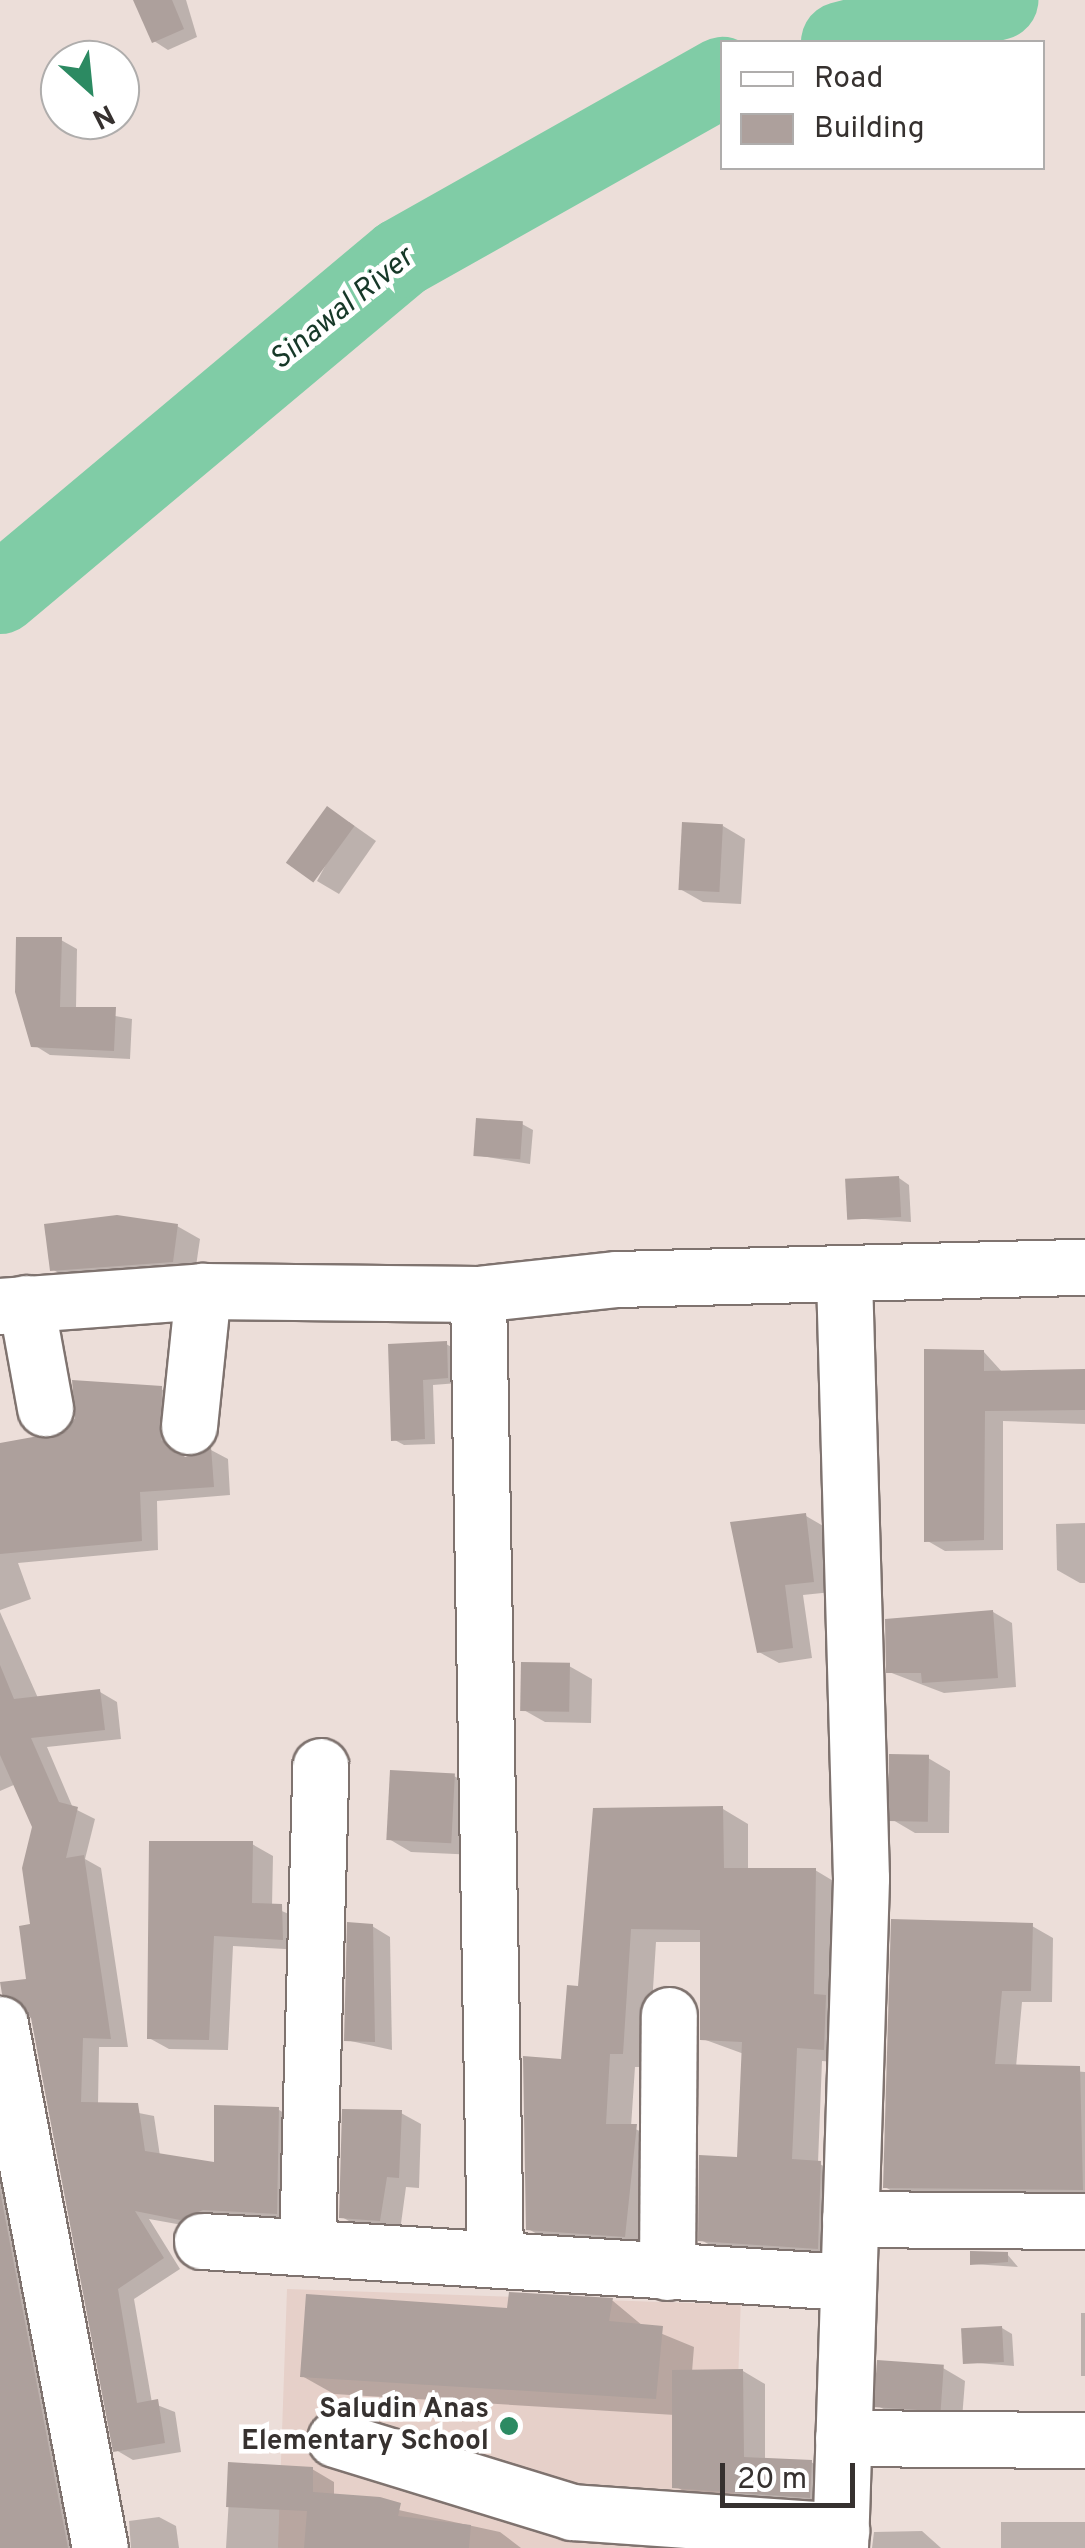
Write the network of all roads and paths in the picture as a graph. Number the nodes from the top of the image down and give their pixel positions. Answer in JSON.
{"nodes":[{"id":1,"x":1085,"y":1267,"type":"edge"},
{"id":2,"x":844,"y":1278,"type":"junction"},
{"id":3,"x":203,"y":1291,"type":"junction"},
{"id":4,"x":478,"y":1294,"type":"junction"},
{"id":5,"x":13,"y":1304,"type":"edge"},
{"id":6,"x":45,"y":1408,"type":"dead end"},
{"id":7,"x":189,"y":1426,"type":"dead end"},
{"id":8,"x":320,"y":1766,"type":"dead end"},
{"id":9,"x":669,"y":2015,"type":"dead end"},
{"id":10,"x":0,"y":2024,"type":"edge"},
{"id":11,"x":850,"y":2220,"type":"junction"},
{"id":12,"x":1085,"y":2222,"type":"edge"},
{"id":13,"x":202,"y":2241,"type":"dead end"},
{"id":14,"x":307,"y":2245,"type":"junction"},
{"id":15,"x":495,"y":2258,"type":"junction"},
{"id":16,"x":668,"y":2272,"type":"junction"},
{"id":17,"x":847,"y":2282,"type":"junction"},
{"id":18,"x":843,"y":2438,"type":"junction"},
{"id":19,"x":336,"y":2439,"type":"dead end"},
{"id":20,"x":1085,"y":2440,"type":"edge"},
{"id":21,"x":841,"y":2539,"type":"edge"},
{"id":22,"x":100,"y":2548,"type":"edge"}],
"edges":[{"from":1,"to":2,"type":"street"},
{"from":2,"to":4,"type":"street"},
{"from":2,"to":11,"type":"street"},
{"from":3,"to":4,"type":"street"},
{"from":3,"to":5,"type":"street"},
{"from":3,"to":7,"type":"street"},
{"from":4,"to":15,"type":"street"},
{"from":5,"to":6,"type":"street"},
{"from":8,"to":14,"type":"street"},
{"from":9,"to":16,"type":"street"},
{"from":10,"to":22,"type":"street"},
{"from":11,"to":12,"type":"street"},
{"from":11,"to":17,"type":"street"},
{"from":13,"to":14,"type":"street"},
{"from":14,"to":15,"type":"street"},
{"from":15,"to":16,"type":"street"},
{"from":16,"to":17,"type":"street"},
{"from":17,"to":18,"type":"street"},
{"from":18,"to":20,"type":"street"},
{"from":18,"to":21,"type":"street"},
{"from":19,"to":21,"type":"street"}]}
